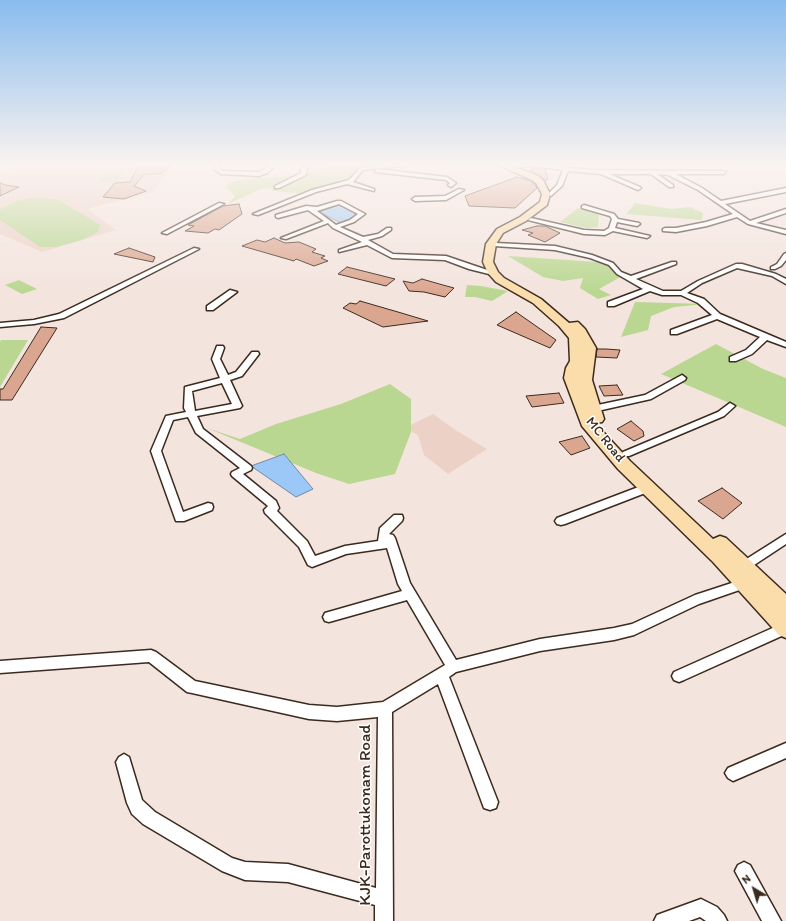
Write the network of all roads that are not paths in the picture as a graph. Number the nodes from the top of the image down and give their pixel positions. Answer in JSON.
{"nodes":[{"id":1,"x":213,"y":208,"type":"edge"},
{"id":2,"x":272,"y":208,"type":"edge"},
{"id":3,"x":320,"y":208,"type":"edge"},
{"id":4,"x":350,"y":208,"type":"edge"},
{"id":5,"x":537,"y":208,"type":"edge"},
{"id":6,"x":546,"y":208,"type":"edge"},
{"id":7,"x":584,"y":208,"type":"dead end"},
{"id":8,"x":728,"y":208,"type":"edge"},
{"id":9,"x":310,"y":209,"type":"junction"},
{"id":10,"x":786,"y":211,"type":"edge"},
{"id":11,"x":256,"y":214,"type":"dead end"},
{"id":12,"x":737,"y":215,"type":"junction"},
{"id":13,"x":278,"y":216,"type":"dead end"},
{"id":14,"x":530,"y":220,"type":"junction"},
{"id":15,"x":615,"y":220,"type":"junction"},
{"id":16,"x":329,"y":221,"type":"junction"},
{"id":17,"x":750,"y":223,"type":"junction"},
{"id":18,"x":637,"y":224,"type":"dead end"},
{"id":19,"x":335,"y":228,"type":"junction"},
{"id":20,"x":389,"y":229,"type":"dead end"},
{"id":21,"x":612,"y":229,"type":"junction"},
{"id":22,"x":665,"y":230,"type":"dead end"},
{"id":23,"x":786,"y":232,"type":"edge"},
{"id":24,"x":165,"y":233,"type":"dead end"},
{"id":25,"x":647,"y":236,"type":"dead end"},
{"id":26,"x":284,"y":238,"type":"dead end"},
{"id":27,"x":366,"y":241,"type":"junction"},
{"id":28,"x":496,"y":245,"type":"junction"},
{"id":29,"x":196,"y":249,"type":"dead end"},
{"id":30,"x":341,"y":251,"type":"dead end"},
{"id":31,"x":786,"y":255,"type":"edge"},
{"id":32,"x":674,"y":263,"type":"dead end"},
{"id":33,"x":773,"y":268,"type":"dead end"},
{"id":34,"x":493,"y":273,"type":"junction"},
{"id":35,"x":630,"y":279,"type":"junction"},
{"id":36,"x":786,"y":282,"type":"edge"},
{"id":37,"x":650,"y":289,"type":"junction"},
{"id":38,"x":233,"y":292,"type":"dead end"},
{"id":39,"x":682,"y":293,"type":"junction"},
{"id":40,"x":611,"y":304,"type":"dead end"},
{"id":41,"x":210,"y":308,"type":"dead end"},
{"id":42,"x":717,"y":316,"type":"junction"},
{"id":43,"x":0,"y":325,"type":"edge"},
{"id":44,"x":674,"y":332,"type":"dead end"},
{"id":45,"x":766,"y":336,"type":"junction"},
{"id":46,"x":786,"y":345,"type":"edge"},
{"id":47,"x":220,"y":348,"type":"dead end"},
{"id":48,"x":255,"y":354,"type":"dead end"},
{"id":49,"x":733,"y":359,"type":"dead end"},
{"id":50,"x":682,"y":378,"type":"dead end"},
{"id":51,"x":225,"y":379,"type":"junction"},
{"id":52,"x":730,"y":406,"type":"dead end"},
{"id":53,"x":593,"y":409,"type":"junction"},
{"id":54,"x":192,"y":413,"type":"junction"},
{"id":55,"x":626,"y":454,"type":"junction"},
{"id":56,"x":649,"y":487,"type":"junction"},
{"id":57,"x":208,"y":507,"type":"dead end"},
{"id":58,"x":398,"y":518,"type":"dead end"},
{"id":59,"x":560,"y":521,"type":"dead end"},
{"id":60,"x":389,"y":538,"type":"dead end"},
{"id":61,"x":786,"y":538,"type":"edge"},
{"id":62,"x":739,"y":569,"type":"junction"},
{"id":63,"x":758,"y":579,"type":"junction"},
{"id":64,"x":744,"y":584,"type":"junction"},
{"id":65,"x":410,"y":594,"type":"junction"},
{"id":66,"x":786,"y":608,"type":"edge"},
{"id":67,"x":329,"y":617,"type":"dead end"},
{"id":68,"x":786,"y":628,"type":"edge"},
{"id":69,"x":0,"y":667,"type":"edge"},
{"id":70,"x":447,"y":671,"type":"junction"},
{"id":71,"x":679,"y":676,"type":"dead end"},
{"id":72,"x":385,"y":709,"type":"junction"},
{"id":73,"x":786,"y":750,"type":"edge"},
{"id":74,"x":124,"y":762,"type":"dead end"},
{"id":75,"x":733,"y":773,"type":"dead end"},
{"id":76,"x":490,"y":802,"type":"dead end"},
{"id":77,"x":744,"y":871,"type":"dead end"},
{"id":78,"x":384,"y":899,"type":"junction"},
{"id":79,"x":384,"y":921,"type":"edge"},
{"id":80,"x":663,"y":921,"type":"edge"},
{"id":81,"x":718,"y":921,"type":"edge"},
{"id":82,"x":772,"y":921,"type":"edge"}],
"edges":[{"from":1,"to":24,"type":"street"},
{"from":2,"to":11,"type":"street"},
{"from":3,"to":9,"type":"street"},
{"from":4,"to":19,"type":"street"},
{"from":5,"to":34,"type":"main road"},
{"from":6,"to":14,"type":"main road"},
{"from":7,"to":15,"type":"street"},
{"from":8,"to":12,"type":"street"},
{"from":9,"to":13,"type":"street"},
{"from":9,"to":16,"type":"street"},
{"from":10,"to":17,"type":"street"},
{"from":12,"to":17,"type":"street"},
{"from":12,"to":22,"type":"street"},
{"from":14,"to":21,"type":"street"},
{"from":14,"to":28,"type":"main road"},
{"from":15,"to":18,"type":"street"},
{"from":15,"to":21,"type":"street"},
{"from":16,"to":19,"type":"street"},
{"from":16,"to":26,"type":"street"},
{"from":17,"to":23,"type":"street"},
{"from":19,"to":27,"type":"street"},
{"from":20,"to":27,"type":"street"},
{"from":21,"to":25,"type":"street"},
{"from":27,"to":30,"type":"street"},
{"from":27,"to":34,"type":"street"},
{"from":28,"to":35,"type":"street"},
{"from":28,"to":53,"type":"main road","name":"MC Road"},
{"from":29,"to":43,"type":"street"},
{"from":31,"to":33,"type":"street"},
{"from":32,"to":35,"type":"street"},
{"from":34,"to":56,"type":"main road","name":"MC Road"},
{"from":35,"to":37,"type":"street"},
{"from":36,"to":39,"type":"street"},
{"from":37,"to":39,"type":"street"},
{"from":37,"to":40,"type":"street"},
{"from":38,"to":41,"type":"street"},
{"from":39,"to":42,"type":"street"},
{"from":42,"to":44,"type":"street"},
{"from":42,"to":45,"type":"street"},
{"from":45,"to":46,"type":"street"},
{"from":45,"to":49,"type":"street"},
{"from":47,"to":51,"type":"street"},
{"from":48,"to":51,"type":"street"},
{"from":50,"to":53,"type":"street"},
{"from":51,"to":54,"type":"street"},
{"from":51,"to":54,"type":"street"},
{"from":52,"to":55,"type":"street"},
{"from":53,"to":55,"type":"main road","name":"MC Road"},
{"from":54,"to":57,"type":"street"},
{"from":54,"to":58,"type":"street"},
{"from":55,"to":62,"type":"main road","name":"MC Road"},
{"from":56,"to":59,"type":"street"},
{"from":56,"to":62,"type":"main road","name":"MC Road"},
{"from":60,"to":65,"type":"street"},
{"from":61,"to":62,"type":"street"},
{"from":62,"to":63,"type":"main road","name":"MC Road"},
{"from":62,"to":64,"type":"main road","name":"MC Road"},
{"from":63,"to":64,"type":"street"},
{"from":63,"to":66,"type":"main road","name":"MC Road"},
{"from":64,"to":68,"type":"main road","name":"MC Road"},
{"from":64,"to":70,"type":"street"},
{"from":65,"to":67,"type":"street"},
{"from":65,"to":70,"type":"street"},
{"from":68,"to":71,"type":"street"},
{"from":69,"to":72,"type":"street"},
{"from":70,"to":72,"type":"street"},
{"from":70,"to":76,"type":"street"},
{"from":72,"to":78,"type":"street","name":"KJK-Parottukonam Road"},
{"from":73,"to":75,"type":"street"},
{"from":74,"to":78,"type":"street"},
{"from":77,"to":82,"type":"street"},
{"from":78,"to":79,"type":"street","name":"KJK-Parottukonam Road"},
{"from":80,"to":81,"type":"street"}]}
